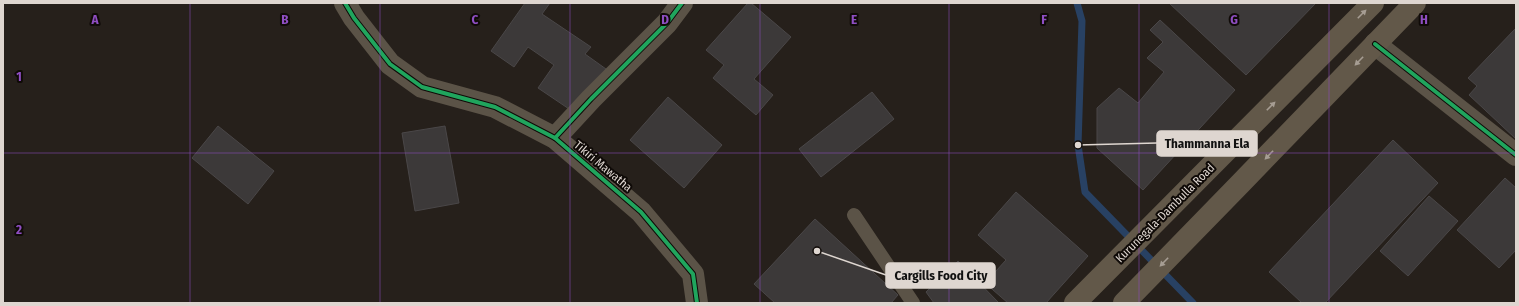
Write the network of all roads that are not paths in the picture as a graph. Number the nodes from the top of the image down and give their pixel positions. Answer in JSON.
{"nodes":[{"id":1,"x":345,"y":3,"type":"edge"},
{"id":2,"x":682,"y":3,"type":"edge"},
{"id":3,"x":1373,"y":3,"type":"edge"},
{"id":4,"x":1415,"y":3,"type":"edge"},
{"id":5,"x":1375,"y":44,"type":"junction"},
{"id":6,"x":555,"y":138,"type":"junction"},
{"id":7,"x":1516,"y":155,"type":"edge"},
{"id":8,"x":854,"y":215,"type":"dead end"},
{"id":9,"x":1128,"y":299,"type":"edge"},
{"id":10,"x":697,"y":303,"type":"edge"},
{"id":11,"x":912,"y":303,"type":"edge"},
{"id":12,"x":1075,"y":303,"type":"edge"}],
"edges":[{"from":1,"to":6,"type":"street","name":"Tikiri Mawatha"},
{"from":2,"to":6,"type":"street"},
{"from":12,"to":3,"type":"highway","name":"Kurunegala-Dambulla Road","one_way":true},
{"from":4,"to":5,"type":"highway"},
{"from":5,"to":7,"type":"street"},
{"from":5,"to":9,"type":"highway","one_way":true},
{"from":6,"to":10,"type":"street","name":"Tikiri Mawatha"},
{"from":8,"to":11,"type":"lane"}]}
